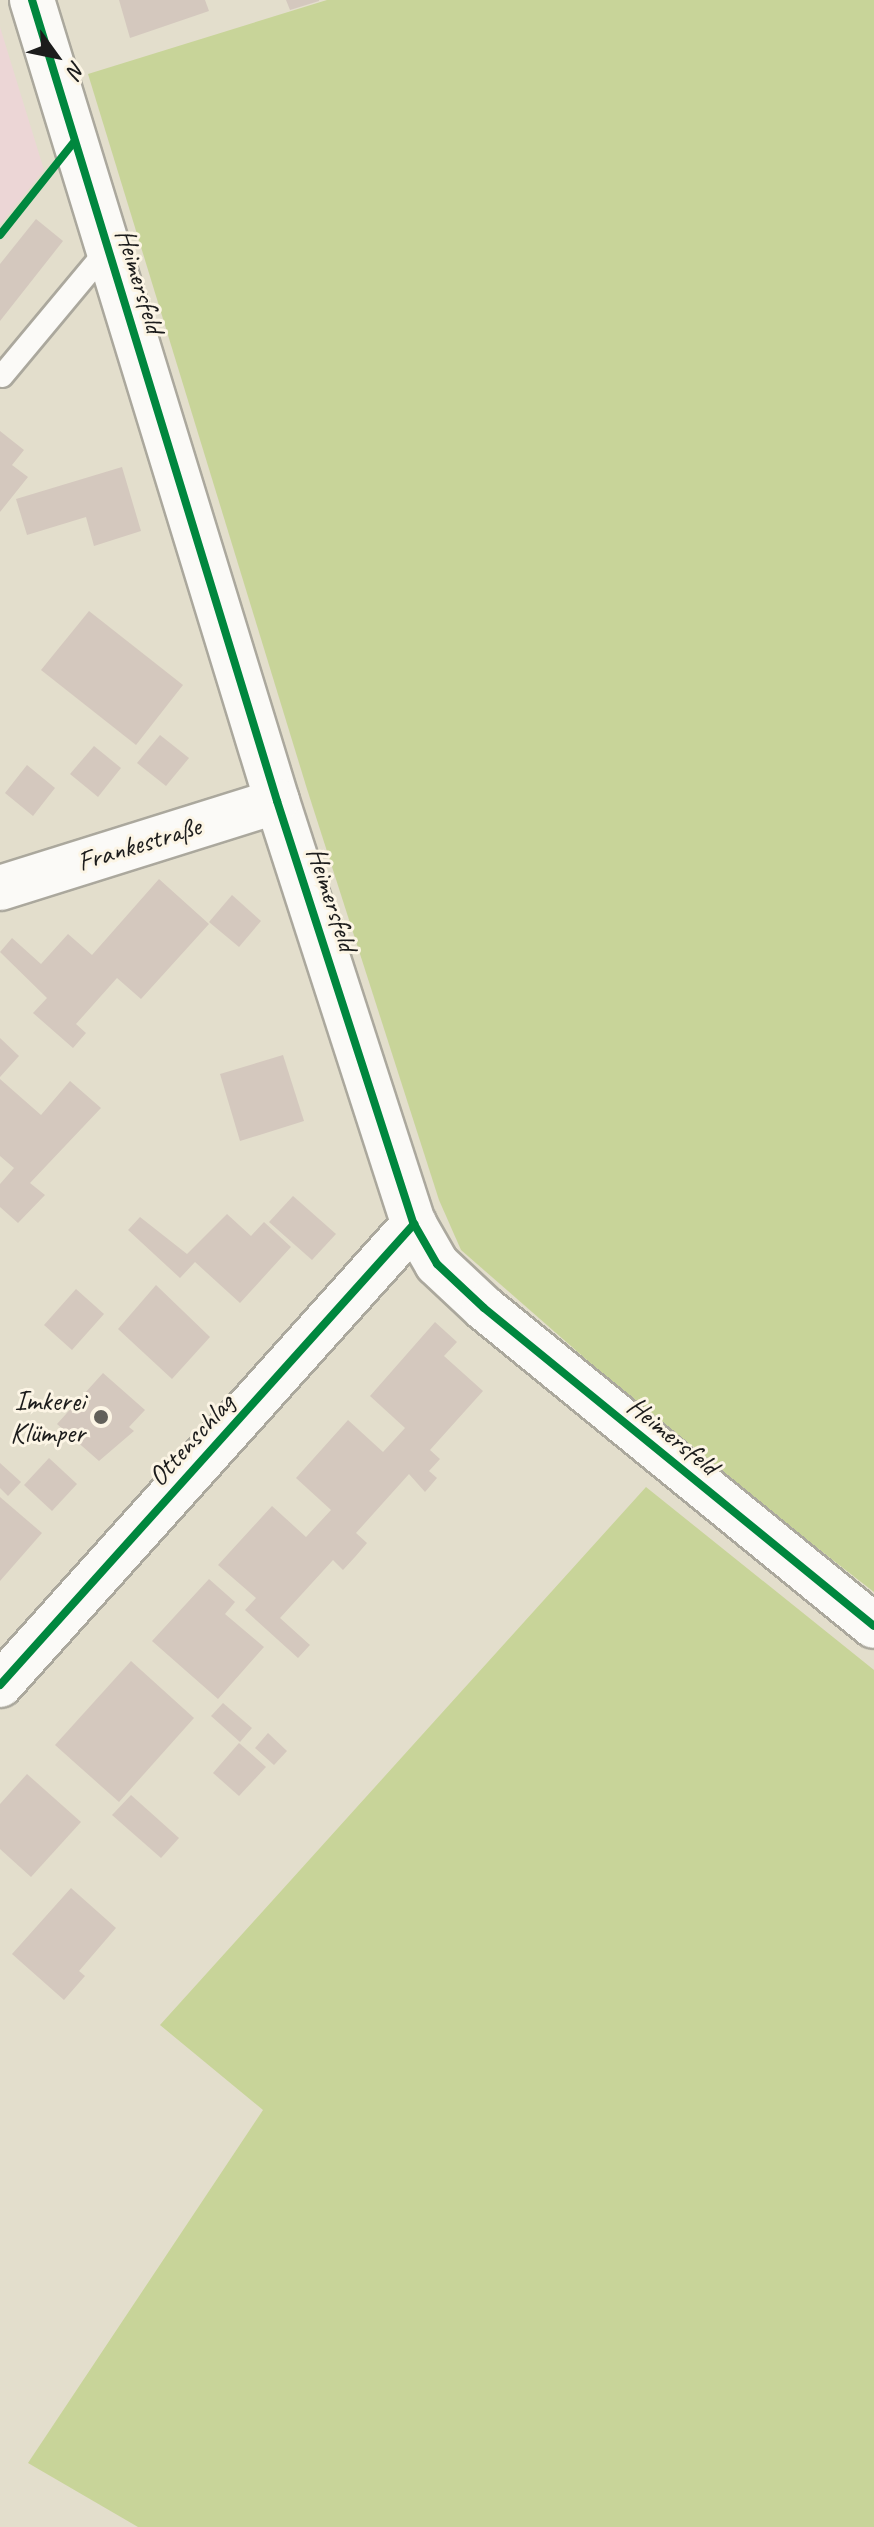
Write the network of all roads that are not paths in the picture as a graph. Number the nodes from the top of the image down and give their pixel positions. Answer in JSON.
{"nodes":[{"id":1,"x":32,"y":0,"type":"edge"},
{"id":2,"x":107,"y":250,"type":"junction"},
{"id":3,"x":2,"y":376,"type":"edge"},
{"id":4,"x":277,"y":801,"type":"junction"},
{"id":5,"x":0,"y":888,"type":"edge"},
{"id":6,"x":414,"y":1224,"type":"junction"},
{"id":7,"x":874,"y":1626,"type":"edge"},
{"id":8,"x":0,"y":1685,"type":"edge"}],
"edges":[{"from":1,"to":2,"type":"street","name":"Heimersfeld"},
{"from":2,"to":3,"type":"lane"},
{"from":2,"to":4,"type":"street","name":"Heimersfeld"},
{"from":4,"to":5,"type":"street","name":"Frankestraße"},
{"from":4,"to":6,"type":"street","name":"Heimersfeld"},
{"from":6,"to":7,"type":"street","name":"Heimersfeld"},
{"from":6,"to":8,"type":"street","name":"Ottenschlag"}]}
